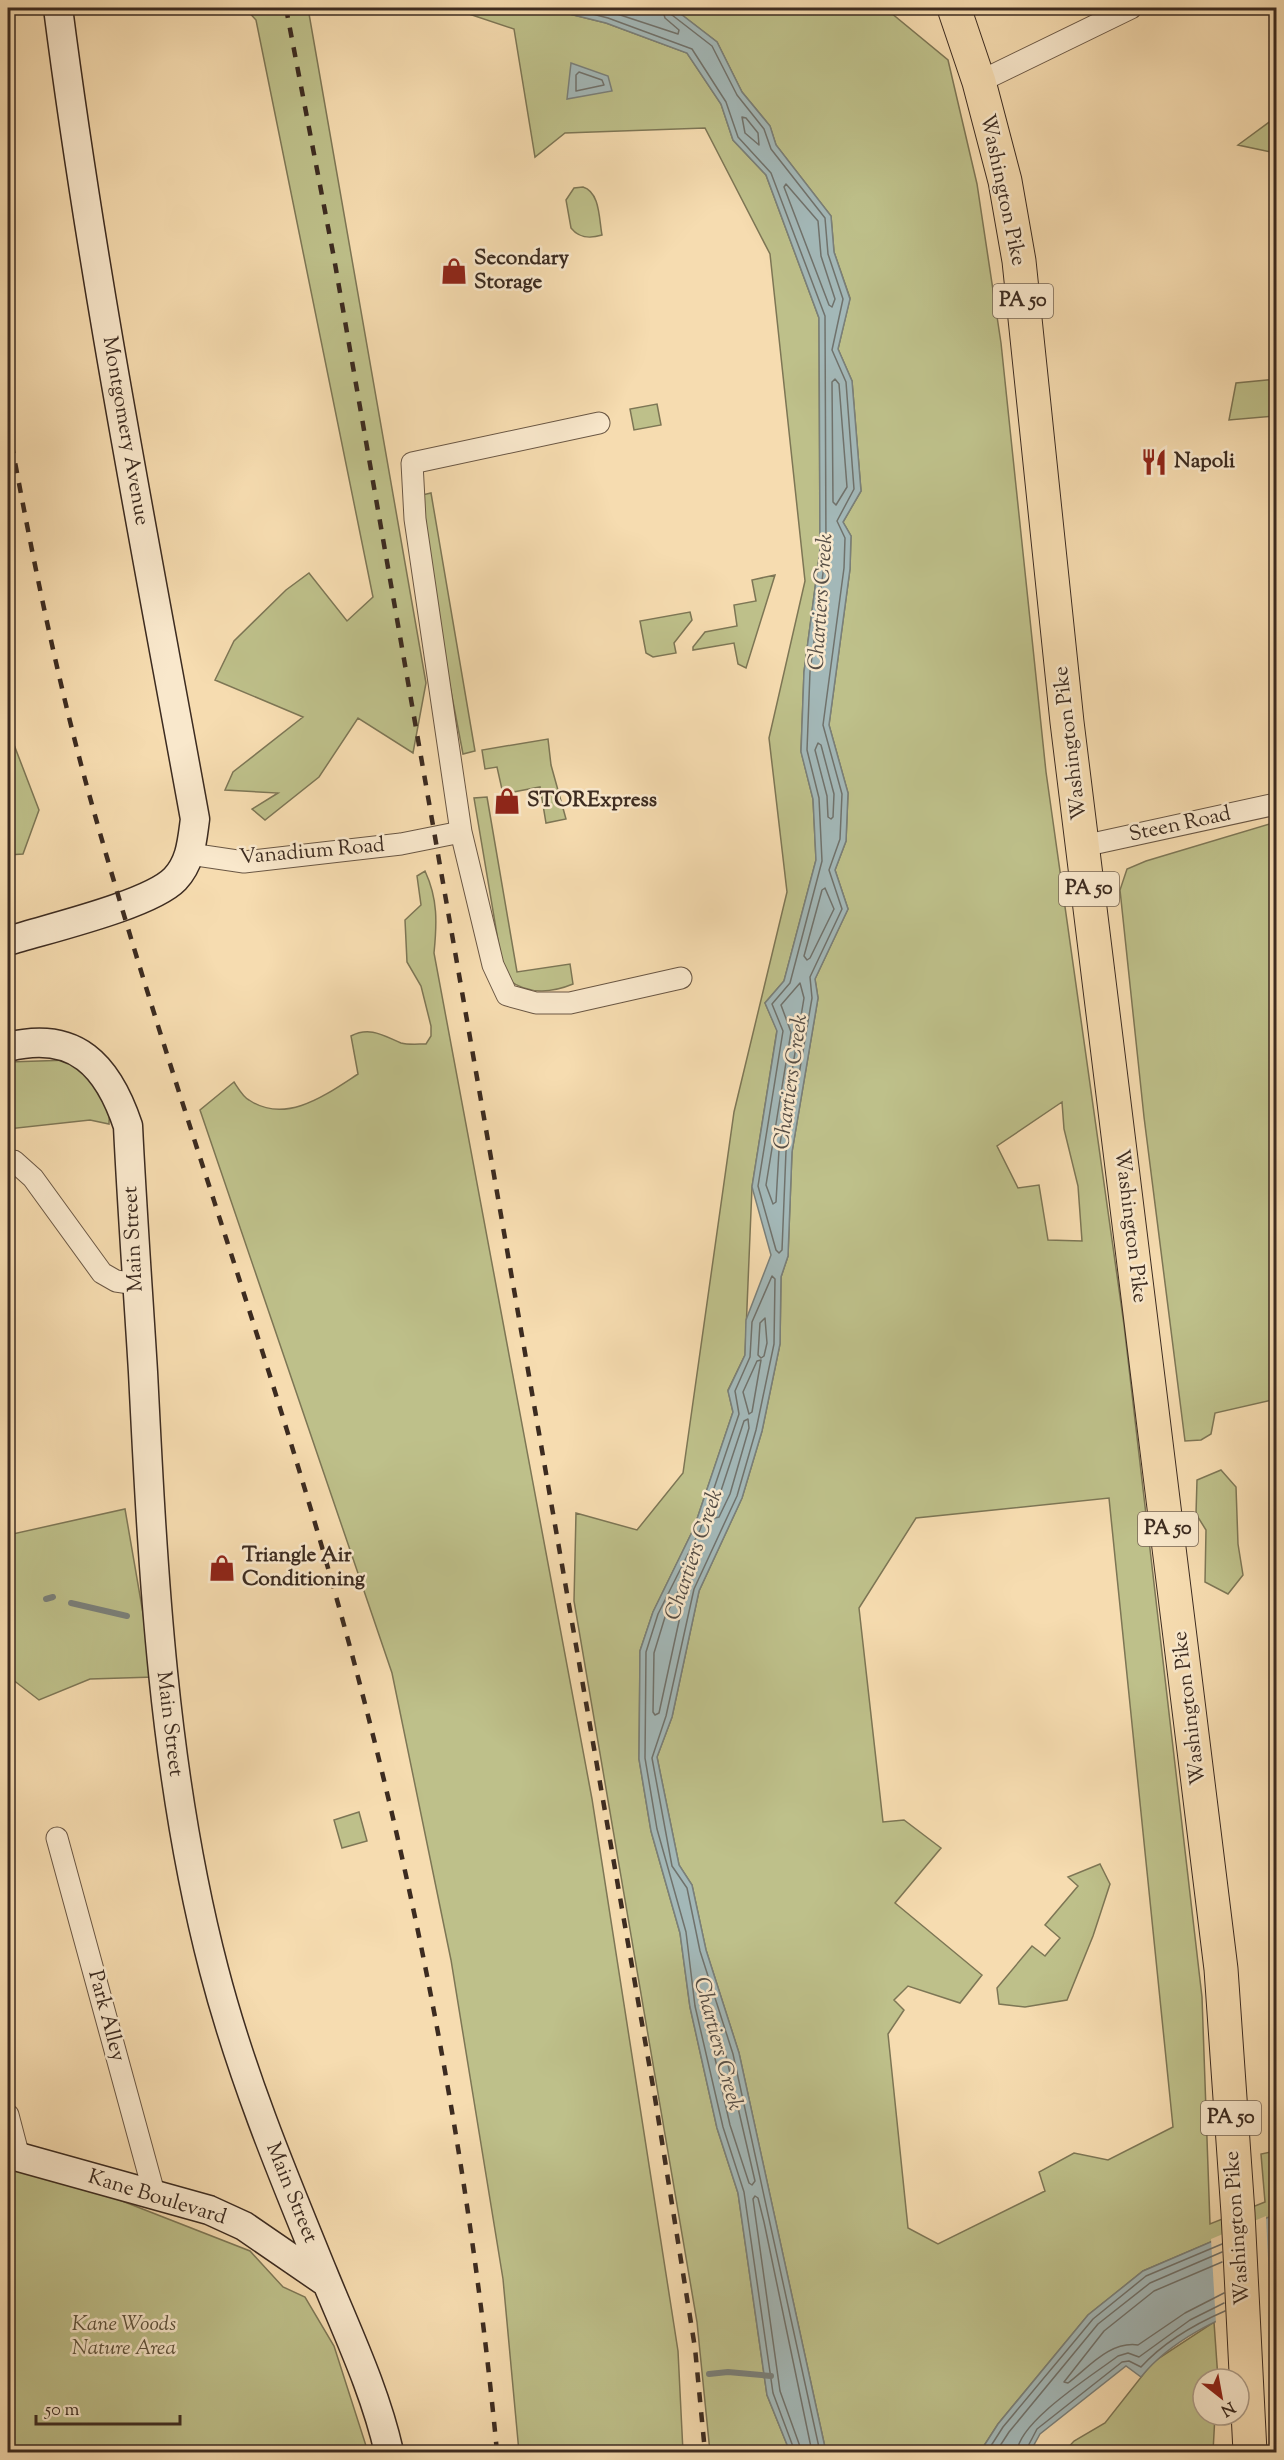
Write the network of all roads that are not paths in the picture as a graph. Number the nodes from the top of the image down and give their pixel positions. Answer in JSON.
{"nodes":[{"id":1,"x":58,"y":8,"type":"edge"},
{"id":2,"x":954,"y":8,"type":"edge"},
{"id":3,"x":1131,"y":8,"type":"edge"},
{"id":4,"x":979,"y":82,"type":"junction"},
{"id":5,"x":599,"y":423,"type":"dead end"},
{"id":6,"x":1276,"y":804,"type":"edge"},
{"id":7,"x":461,"y":832,"type":"junction"},
{"id":8,"x":1083,"y":846,"type":"junction"},
{"id":9,"x":190,"y":854,"type":"junction"},
{"id":10,"x":8,"y":941,"type":"edge"},
{"id":11,"x":681,"y":978,"type":"dead end"},
{"id":12,"x":8,"y":1047,"type":"edge"},
{"id":13,"x":8,"y":1161,"type":"edge"},
{"id":14,"x":137,"y":1284,"type":"junction"},
{"id":15,"x":57,"y":1838,"type":"dead end"},
{"id":16,"x":8,"y":2115,"type":"edge"},
{"id":17,"x":13,"y":2156,"type":"edge"},
{"id":18,"x":154,"y":2193,"type":"junction"},
{"id":19,"x":327,"y":2283,"type":"junction"},
{"id":20,"x":389,"y":2452,"type":"edge"},
{"id":21,"x":1250,"y":2452,"type":"edge"}],
"edges":[{"from":1,"to":9,"type":"street","name":"Montgomery Avenue"},
{"from":2,"to":4,"type":"main road","name":"Washington Pike","number":"PA 50"},
{"from":3,"to":4,"type":"street"},
{"from":4,"to":8,"type":"main road","name":"Washington Pike","number":"PA 50"},
{"from":5,"to":7,"type":"street"},
{"from":6,"to":8,"type":"street","name":"Steen Road"},
{"from":7,"to":9,"type":"street","name":"Vanadium Road"},
{"from":7,"to":11,"type":"street"},
{"from":8,"to":21,"type":"main road","name":"Washington Pike","number":"PA 50"},
{"from":9,"to":10,"type":"street"},
{"from":12,"to":14,"type":"street","name":"Main Street"},
{"from":13,"to":14,"type":"street"},
{"from":14,"to":19,"type":"street","name":"Main Street"},
{"from":15,"to":18,"type":"street","name":"Park Alley"},
{"from":16,"to":17,"type":"street"},
{"from":17,"to":18,"type":"street","name":"Kane Boulevard"},
{"from":18,"to":19,"type":"street","name":"Kane Boulevard"},
{"from":19,"to":20,"type":"street","name":"Main Street"}]}
